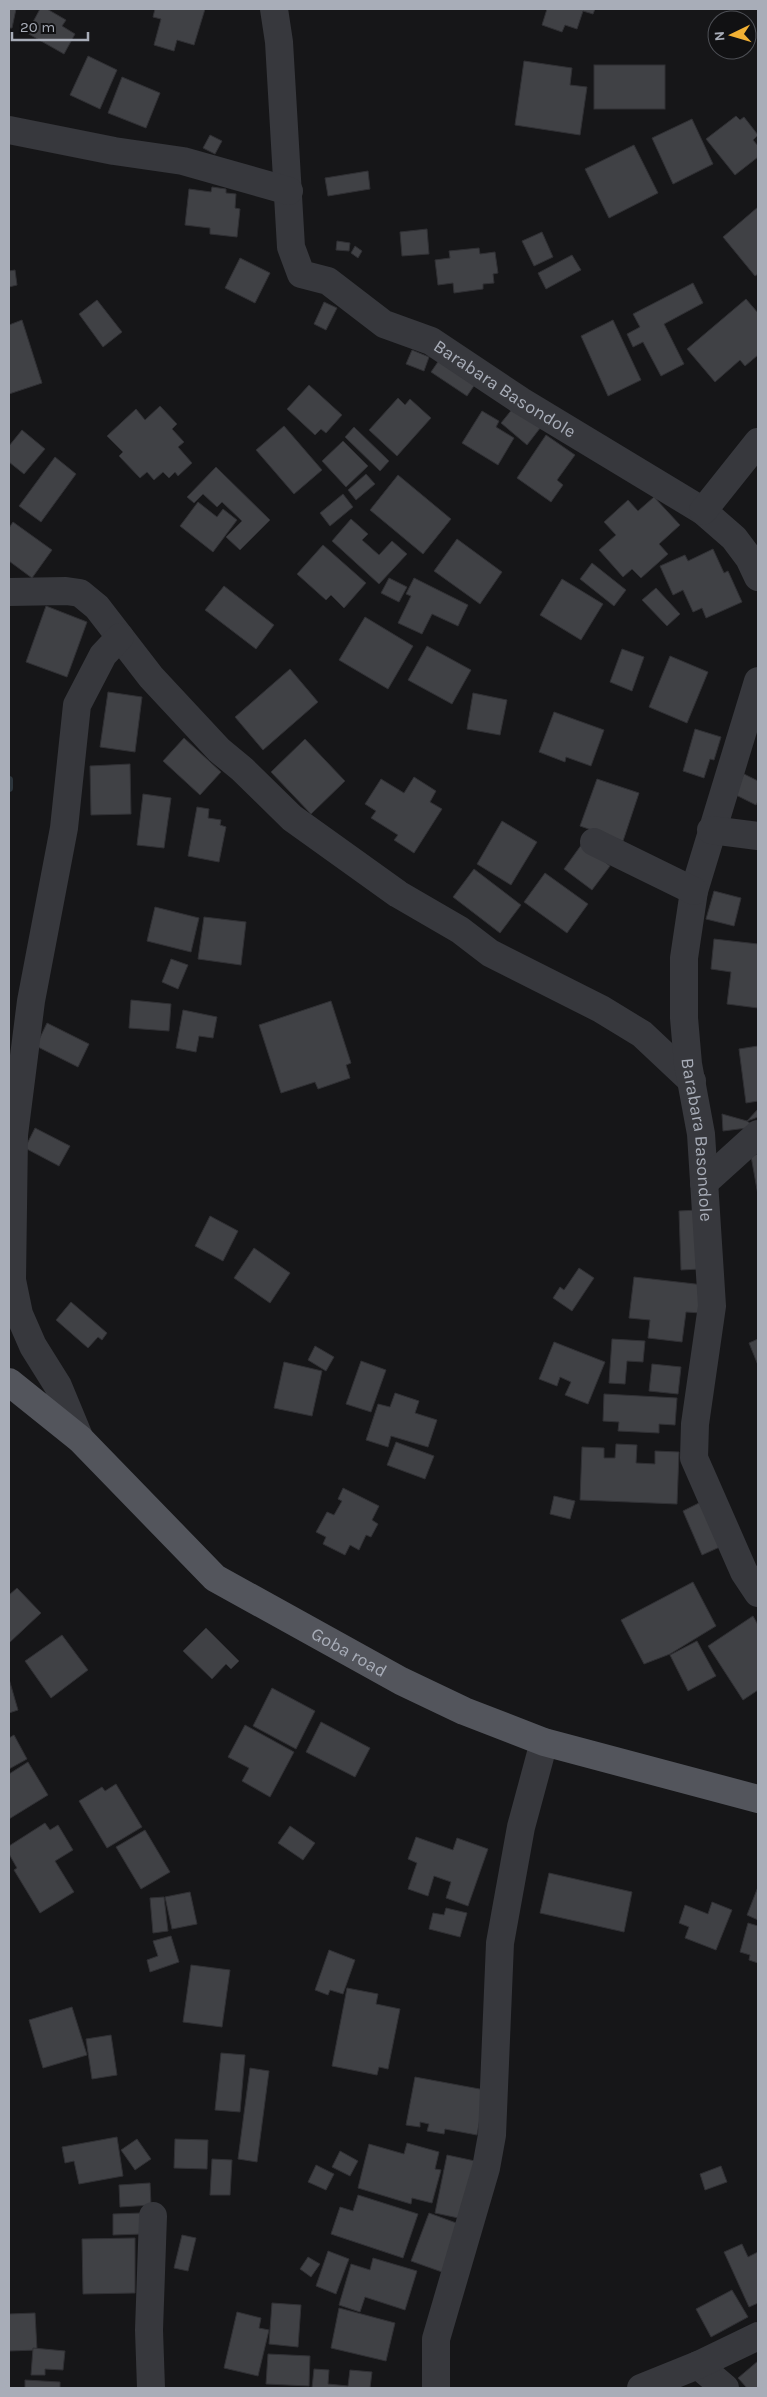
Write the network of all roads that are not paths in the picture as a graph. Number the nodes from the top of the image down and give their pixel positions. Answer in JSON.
{"nodes":[{"id":1,"x":274,"y":9,"type":"edge"},
{"id":2,"x":9,"y":130,"type":"edge"},
{"id":3,"x":288,"y":191,"type":"junction"},
{"id":4,"x":758,"y":442,"type":"edge"},
{"id":5,"x":703,"y":511,"type":"junction"},
{"id":6,"x":758,"y":577,"type":"edge"},
{"id":7,"x":9,"y":592,"type":"edge"},
{"id":8,"x":120,"y":637,"type":"junction"},
{"id":9,"x":758,"y":681,"type":"edge"},
{"id":10,"x":711,"y":830,"type":"junction"},
{"id":11,"x":758,"y":836,"type":"edge"},
{"id":12,"x":594,"y":842,"type":"dead end"},
{"id":13,"x":694,"y":891,"type":"junction"},
{"id":14,"x":692,"y":1081,"type":"junction"},
{"id":15,"x":758,"y":1134,"type":"edge"},
{"id":16,"x":704,"y":1183,"type":"junction"},
{"id":17,"x":9,"y":1382,"type":"edge"},
{"id":18,"x":80,"y":1439,"type":"junction"},
{"id":19,"x":758,"y":1593,"type":"edge"},
{"id":20,"x":544,"y":1742,"type":"junction"},
{"id":21,"x":758,"y":1799,"type":"edge"},
{"id":22,"x":153,"y":2216,"type":"dead end"},
{"id":23,"x":758,"y":2336,"type":"edge"},
{"id":24,"x":698,"y":2366,"type":"junction"},
{"id":25,"x":151,"y":2388,"type":"edge"},
{"id":26,"x":436,"y":2388,"type":"edge"},
{"id":27,"x":641,"y":2388,"type":"edge"},
{"id":28,"x":725,"y":2388,"type":"edge"}],
"edges":[{"from":1,"to":3,"type":"street"},
{"from":2,"to":3,"type":"street"},
{"from":3,"to":5,"type":"street","name":"Barabara Basondole"},
{"from":4,"to":5,"type":"street"},
{"from":5,"to":6,"type":"street","name":"Barabara Basondole"},
{"from":7,"to":8,"type":"street"},
{"from":8,"to":14,"type":"street"},
{"from":8,"to":18,"type":"street"},
{"from":9,"to":10,"type":"street","name":"Barabara Basondole"},
{"from":10,"to":11,"type":"street"},
{"from":10,"to":13,"type":"street","name":"Barabara Basondole"},
{"from":12,"to":13,"type":"street"},
{"from":13,"to":14,"type":"street","name":"Barabara Basondole"},
{"from":14,"to":16,"type":"street","name":"Barabara Basondole"},
{"from":15,"to":16,"type":"street"},
{"from":16,"to":19,"type":"street","name":"Barabara Basondole"},
{"from":17,"to":18,"type":"main road","name":"Goba road"},
{"from":18,"to":20,"type":"main road","name":"Goba road"},
{"from":20,"to":21,"type":"main road","name":"Goba road"},
{"from":20,"to":26,"type":"street"},
{"from":22,"to":25,"type":"street"},
{"from":23,"to":24,"type":"street"},
{"from":24,"to":27,"type":"street"},
{"from":24,"to":28,"type":"street"}]}
